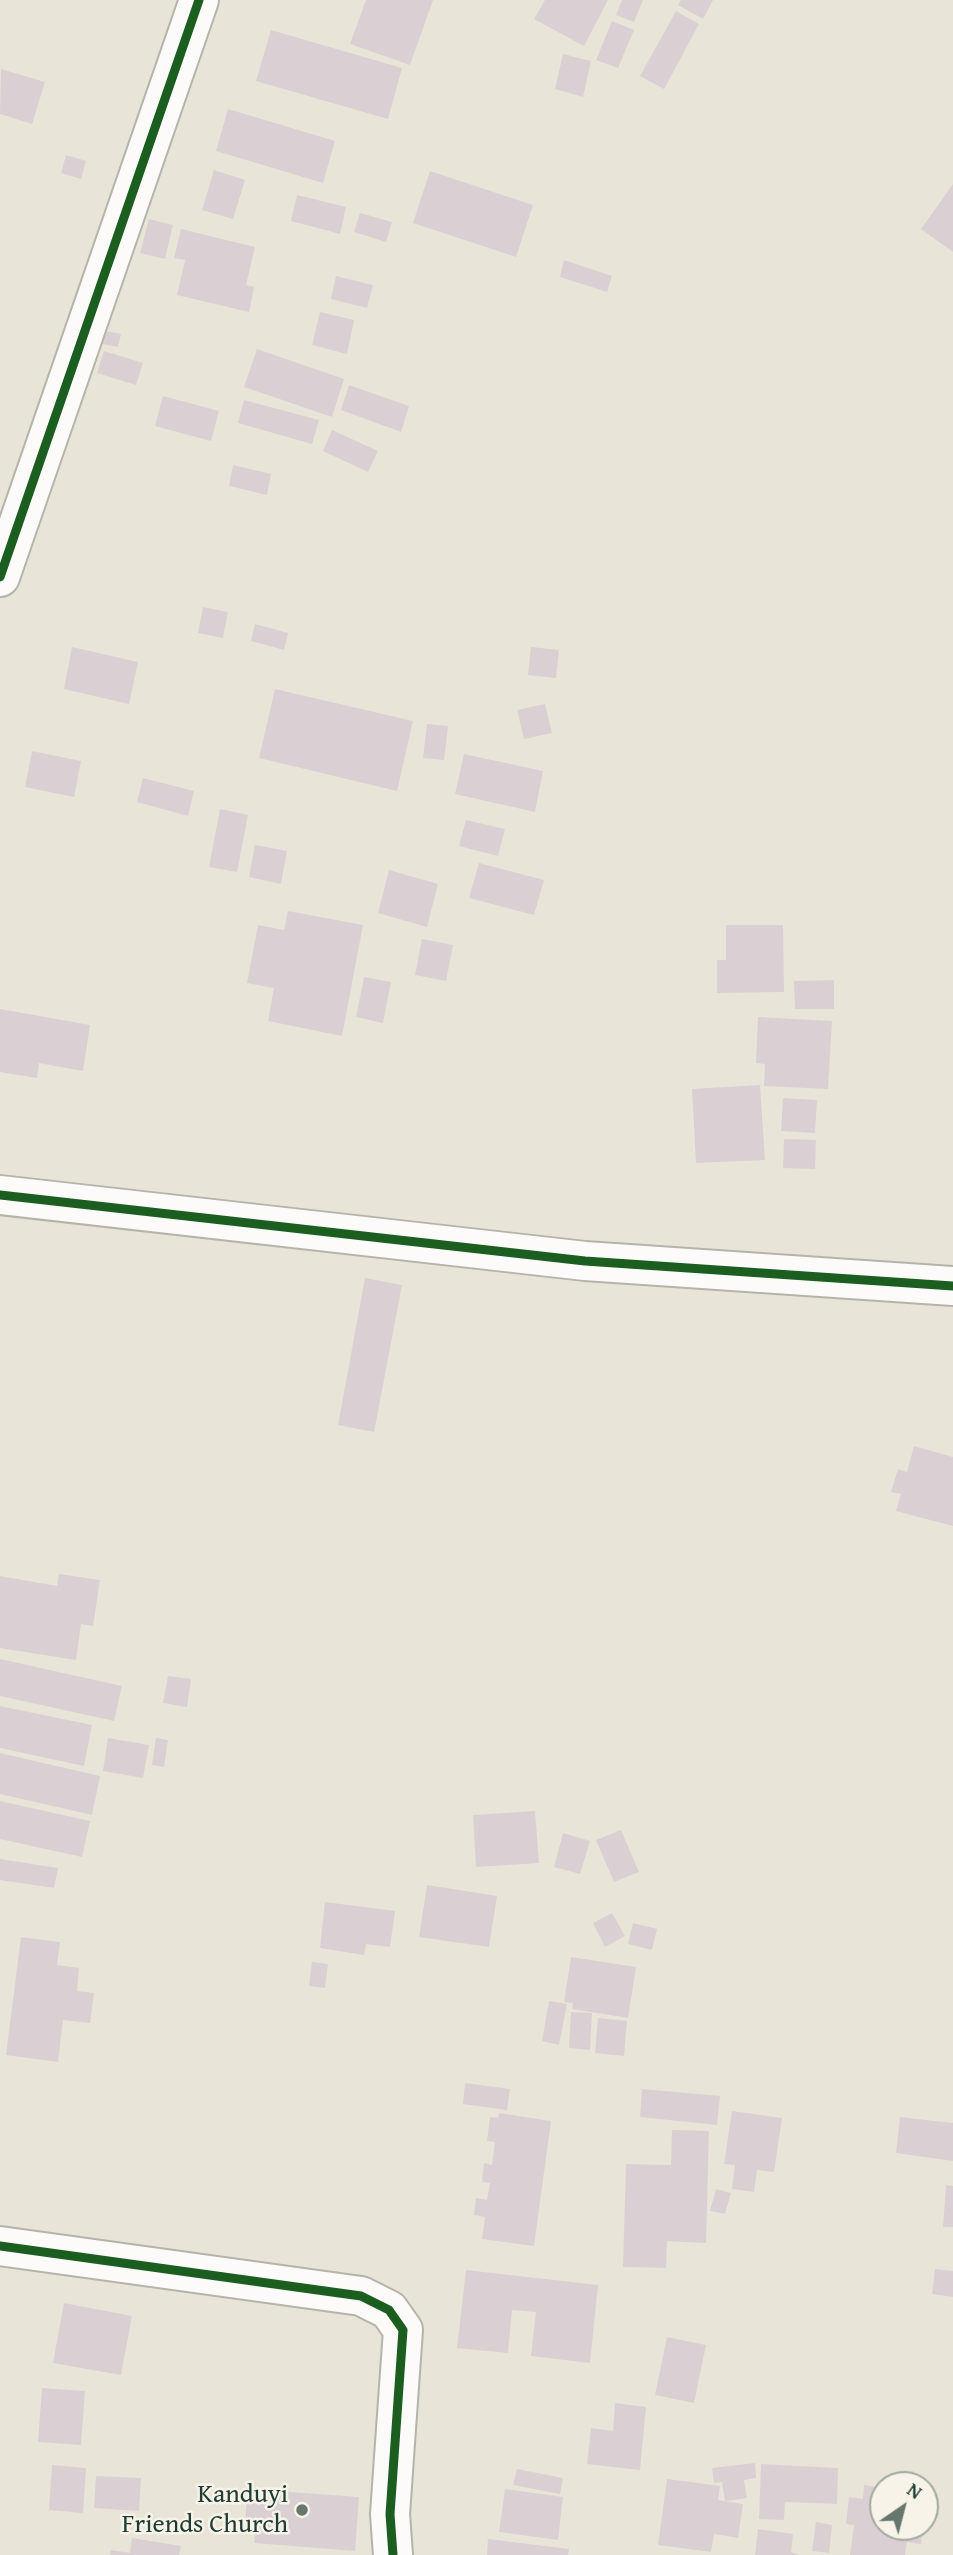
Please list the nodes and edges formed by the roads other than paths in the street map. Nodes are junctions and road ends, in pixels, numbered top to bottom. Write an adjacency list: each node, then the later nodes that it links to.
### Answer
1 (199, 0): 2 (street)
2 (0, 577)
3 (0, 1195): 4 (street)
4 (953, 1286)
5 (0, 2246): 6 (street)
6 (393, 2555)

